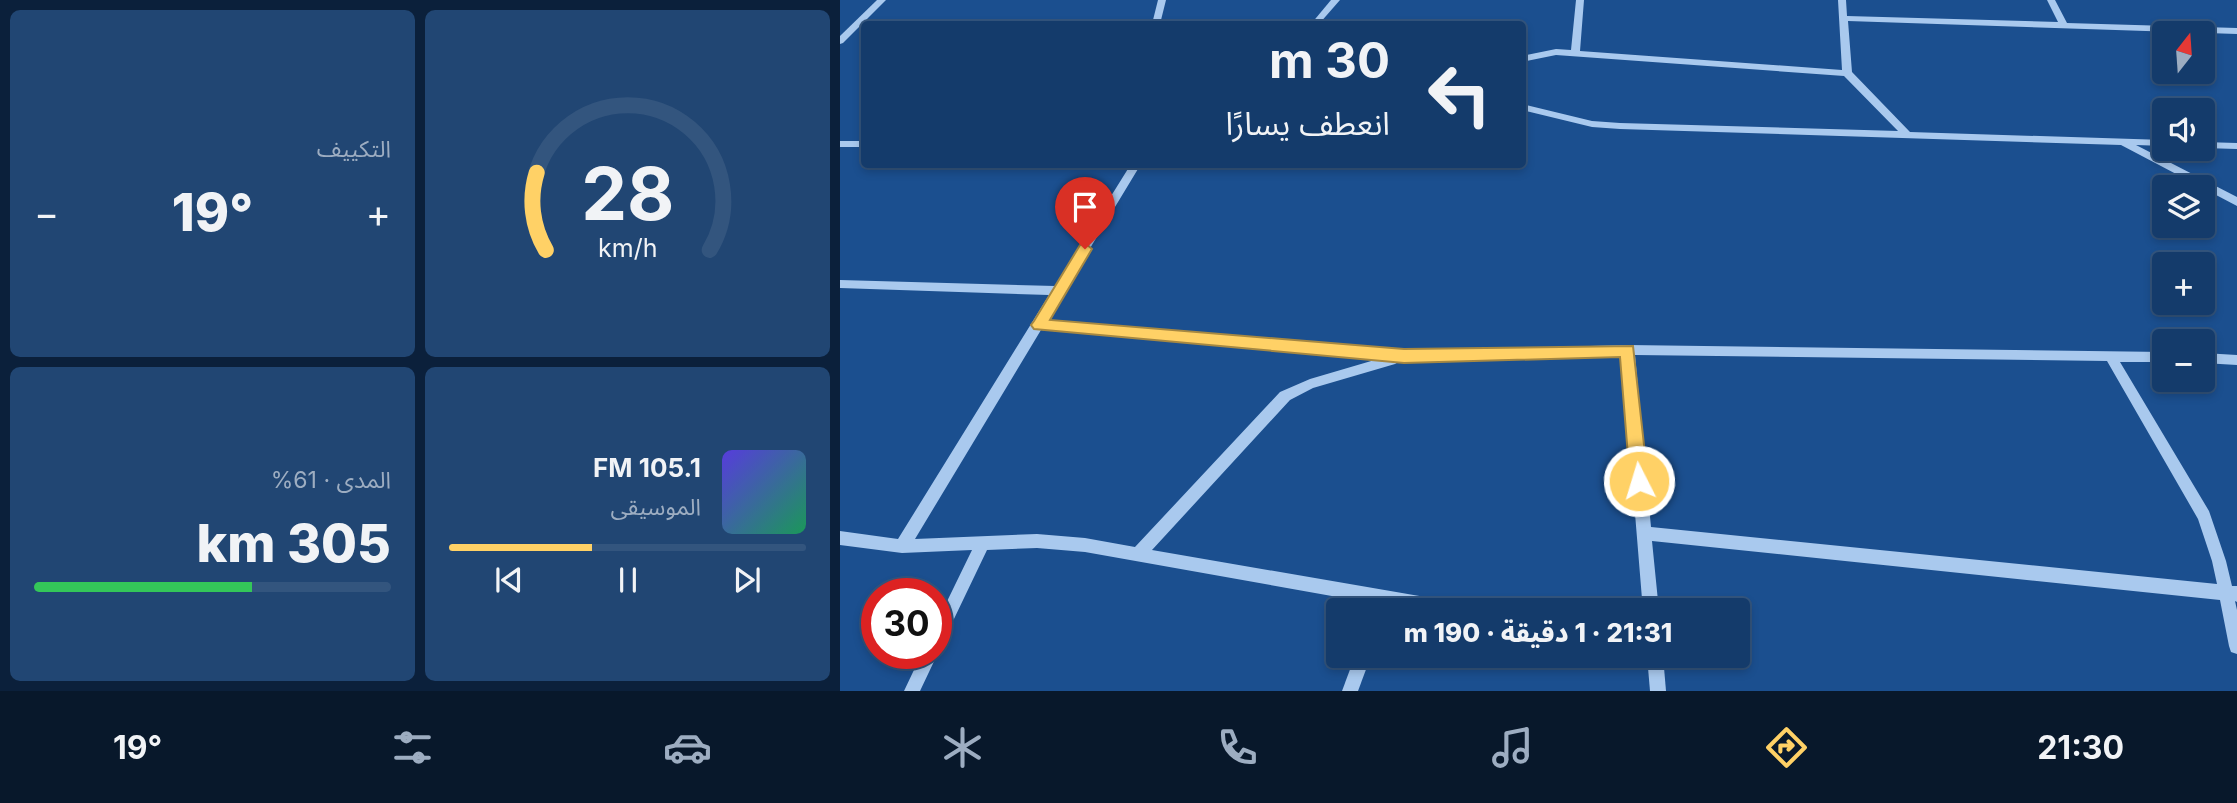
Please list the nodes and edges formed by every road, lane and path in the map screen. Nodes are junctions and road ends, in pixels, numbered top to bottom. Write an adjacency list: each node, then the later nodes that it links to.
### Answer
1 (882, 0): 12 (street)
2 (1161, 0): 8 (street)
3 (1336, 0): 9 (street)
4 (1580, 0): 14 (street)
5 (1842, 0): 7 (street)
6 (2051, 0): 10 (street)
7 (1843, 18): 10 (street); 16 (street)
8 (1157, 21)
9 (1318, 21)
10 (2064, 25): 11 (street)
11 (2237, 31)
12 (845, 33): 13 (street)
13 (840, 41)
14 (1575, 52): 15 (street); 16 (street)
15 (1526, 57)
16 (1847, 73): 18 (street)
17 (1526, 108): 18 (street)
18 (1908, 136): 19 (street)
19 (2122, 142): 20 (street); 26 (street)
20 (2152, 143)
21 (840, 144): 22 (street)
22 (861, 144)
23 (2215, 145): 24 (street)
24 (2237, 146)
25 (1134, 168): 28 (street)
26 (2237, 202)
27 (840, 284): 28 (street)
28 (1060, 291): 29 (street)
29 (1039, 325): 32 (street); 39 (street)
30 (1628, 350): 31 (street); 32 (street); 36 (street)
31 (2110, 355): 33 (street); 41 (street)
32 (1404, 356): 40 (street)
33 (2152, 357)
34 (2215, 359): 35 (street)
35 (2237, 360)
36 (1644, 533): 41 (street); 43 (street)
37 (840, 538): 39 (street)
38 (984, 543): 39 (street); 40 (street); 44 (street)
39 (902, 546)
40 (1138, 554): 42 (street)
41 (2232, 593): 45 (street)
42 (1352, 598)
43 (1650, 598)
44 (952, 608)
45 (2237, 646)
46 (1359, 668): 50 (street)
47 (1656, 668): 51 (street)
48 (922, 669): 49 (street)
49 (912, 691)
50 (1350, 691)
51 (1658, 691)

